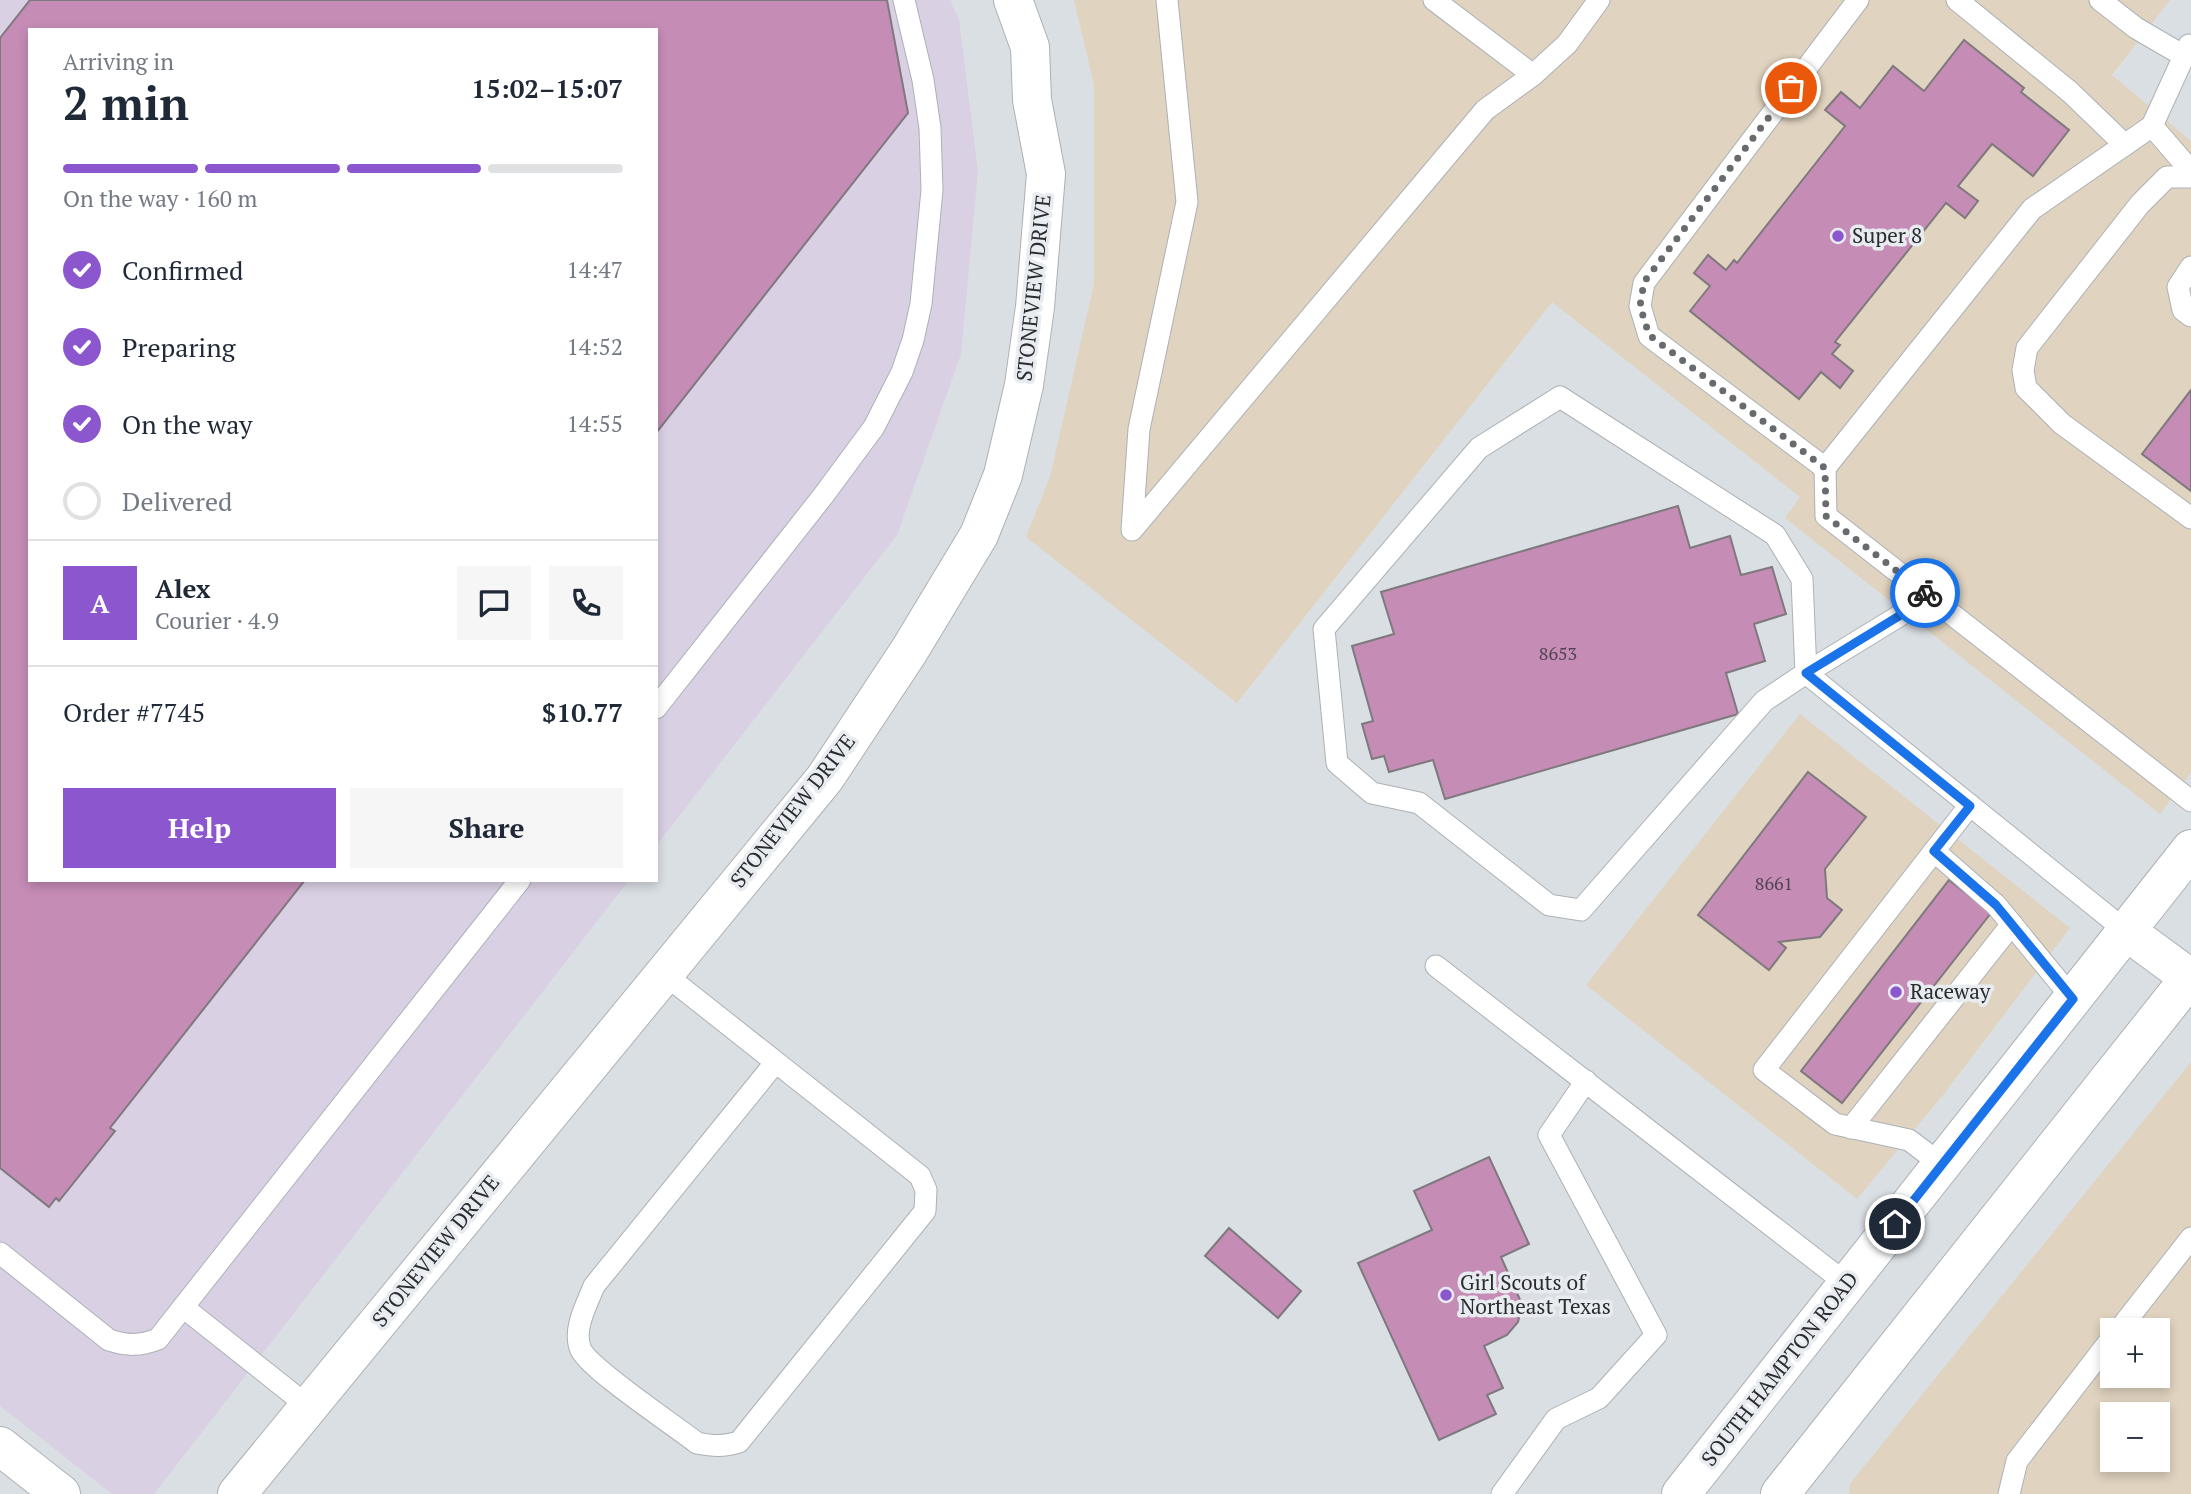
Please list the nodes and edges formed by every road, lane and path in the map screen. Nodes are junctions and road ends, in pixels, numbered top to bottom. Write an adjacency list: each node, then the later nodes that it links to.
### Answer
1 (904, 0): 21 (lane)
2 (1013, 0): 30 (street, STONEVIEW DRIVE)
3 (1167, 0): 10 (lane)
4 (1434, 0): 10 (lane)
5 (1599, 0): 10 (lane)
6 (1858, 0): 17 (lane)
7 (1957, 0): 12 (lane)
8 (2101, 0): 9 (lane)
9 (2189, 47): 11 (lane)
10 (1533, 75)
11 (2152, 126): 12 (lane); 13 (lane)
12 (2125, 145): 17 (lane)
13 (2191, 171)
14 (2191, 177): 18 (lane)
15 (2191, 267): 16 (lane)
16 (2191, 316)
17 (1825, 468): 19 (lane)
18 (2191, 518)
19 (1930, 597): 20 (lane); 22 (lane)
20 (1806, 673): 20 (lane); 23 (lane)
21 (658, 705)
22 (2191, 801)
23 (1970, 806): 25 (lane); 28 (lane)
24 (2191, 849): 28 (street, SOUTH HAMPTON ROAD)
25 (1934, 851): 27 (lane); 35 (lane)
26 (518, 882): 40 (lane)
27 (2012, 924): 32 (lane); 35 (lane)
28 (2126, 931): 31 (street); 32 (street, SOUTH HAMPTON ROAD)
29 (1436, 966): 34 (lane)
30 (663, 973): 33 (lane); 43 (street, STONEVIEW DRIVE)
31 (2191, 977): 49 (street)
32 (2073, 999): 36 (street, SOUTH HAMPTON ROAD)
33 (775, 1063): 33 (lane)
34 (1586, 1081): 39 (lane); 47 (lane)
35 (1851, 1128): 36 (lane)
36 (1942, 1165): 39 (street, SOUTH HAMPTON ROAD)
37 (2191, 1238): 41 (lane)
38 (0, 1253): 40 (lane)
39 (1847, 1284): 48 (street, SOUTH HAMPTON ROAD)
40 (183, 1307): 43 (lane)
41 (2128, 1318)
42 (2100, 1354): 50 (lane)
43 (309, 1407): 46 (street, STONEVIEW DRIVE)
44 (0, 1446): 45 (street)
45 (61, 1494)
46 (237, 1494)
47 (1502, 1494)
48 (1681, 1494)
49 (1780, 1494)
50 (2009, 1494)

